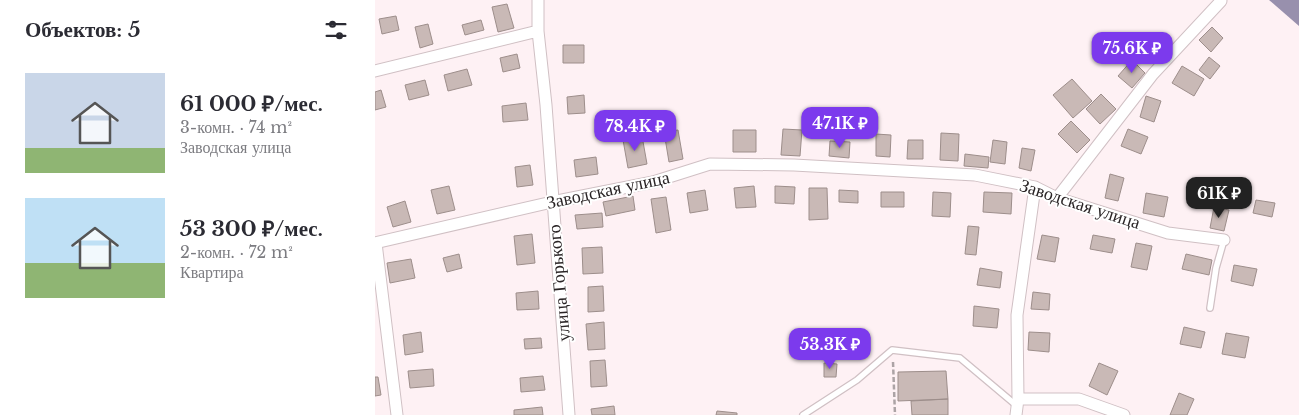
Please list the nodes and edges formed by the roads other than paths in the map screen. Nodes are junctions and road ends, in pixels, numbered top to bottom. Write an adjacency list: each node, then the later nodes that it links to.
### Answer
1 (539, 0): 3 (street, улица Горького)
2 (1221, 1): 6 (street)
3 (538, 30): 4 (street); 7 (street, улица Горького)
4 (375, 72)
5 (1035, 187): 6 (street, Заводская улица); 7 (street, Заводская улица); 11 (street)
6 (1057, 198): 8 (street, Заводская улица)
7 (552, 202): 9 (street, Заводская улица); 13 (street, улица Горького)
8 (1224, 240): 10 (lane)
9 (376, 243): 12 (street)
10 (1210, 308)
11 (1017, 407): 14 (lane); 15 (street)
12 (397, 415)
13 (569, 415)
14 (803, 415)
15 (1124, 415)

